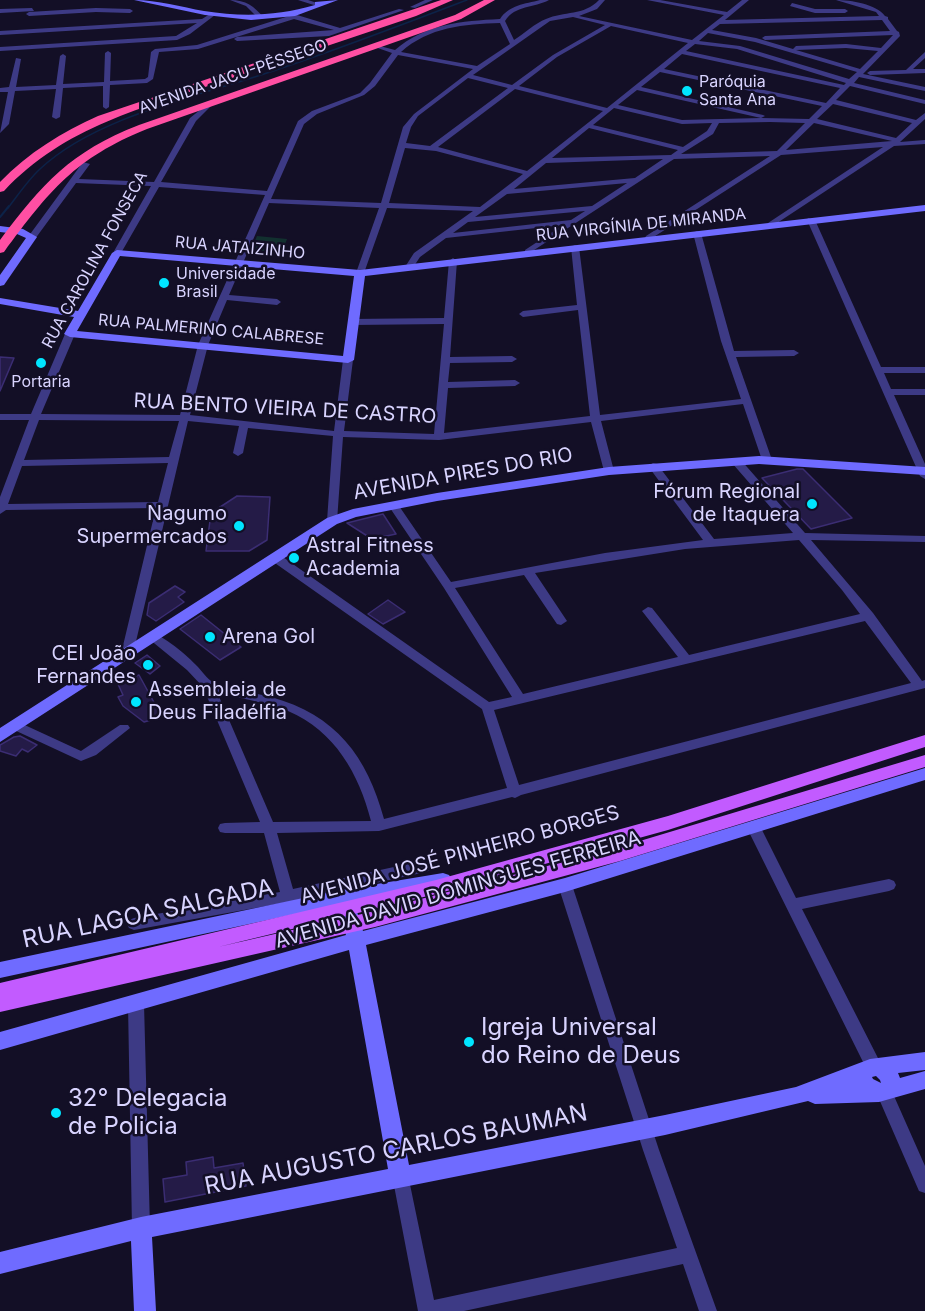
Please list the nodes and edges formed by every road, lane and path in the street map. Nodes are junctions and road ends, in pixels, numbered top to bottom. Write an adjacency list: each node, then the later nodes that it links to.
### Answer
1 (138, 0): 22 (street)
2 (233, 0): 25 (street)
3 (301, 0): 13 (street)
4 (430, 0): 14 (street)
5 (449, 0): 90 (highway, AVENIDA JACU-PÊSSEGO)
6 (491, 0): 40 (highway, AVENIDA JACU-PÊSSEGO)
7 (546, 0): 28 (street)
8 (602, 0): 24 (street)
9 (650, 0): 21 (street)
10 (746, 0): 21 (street)
11 (840, 0): 16 (street)
12 (332, 1): 13 (street)
13 (316, 5): 23 (street)
14 (413, 7)
15 (400, 10): 31 (street)
16 (876, 10): 19 (street); 26 (street)
17 (0, 11): 20 (street)
18 (130, 11): 20 (street)
19 (784, 12)
20 (29, 14): 33 (street)
21 (729, 14): 29 (street)
22 (213, 15): 25 (street); 27 (street)
23 (291, 15): 25 (street); 31 (street); 37 (street)
24 (570, 16): 30 (street); 39 (street)
25 (261, 18)
26 (886, 18): 29 (street); 35 (street)
27 (201, 21): 33 (street); 41 (street)
28 (502, 21): 39 (street); 46 (street)
29 (719, 22): 32 (street)
30 (609, 25): 38 (street); 59 (street)
31 (341, 31): 37 (street)
32 (707, 31): 36 (street); 38 (street)
33 (20, 32): 34 (street)
34 (0, 33)
35 (897, 33): 36 (street); 43 (street)
36 (754, 39): 42 (street)
37 (220, 40): 56 (street)
38 (693, 42): 45 (street); 57 (street)
39 (513, 44): 50 (street)
40 (374, 45): 46 (street); 65 (highway, AVENIDA JACU-PÊSSEGO)
41 (0, 49)
42 (789, 50): 43 (street); 54 (street)
43 (882, 50): 54 (street)
44 (108, 52): 56 (street)
45 (681, 52): 51 (street); 57 (street)
46 (396, 53): 50 (street); 92 (street)
47 (925, 54): 53 (street)
48 (63, 56): 58 (street)
49 (18, 59): 63 (street)
50 (479, 68): 55 (street)
51 (659, 70): 60 (street); 66 (street)
52 (925, 71): 53 (street)
53 (907, 72): 54 (street)
54 (860, 73): 57 (street); 61 (street)
55 (468, 76): 59 (street); 79 (street)
56 (105, 84): 58 (street); 67 (street)
57 (849, 84): 64 (street); 66 (street)
58 (59, 87): 63 (street); 70 (street)
59 (513, 87): 68 (street); 80 (street)
60 (636, 88): 68 (street); 71 (street)
61 (925, 89)
62 (0, 90): 63 (street)
63 (12, 90): 76 (street)
64 (925, 102)
65 (211, 103): 89 (street, RUA CAROLINA FONSECA); 97 (highway, AVENIDA JACU-PÊSSEGO)
66 (829, 103): 72 (street); 73 (street)
67 (106, 107)
68 (610, 108): 74 (street); 75 (street)
69 (925, 115): 73 (street)
70 (57, 117)
71 (770, 120): 72 (street); 74 (street)
72 (811, 120): 77 (street); 82 (street)
73 (916, 122): 77 (street)
74 (716, 123): 81 (street)
75 (588, 126): 81 (street); 84 (street)
76 (0, 131)
77 (895, 142): 78 (street); 82 (street); 101 (street)
78 (925, 142)
79 (402, 145): 80 (street); 93 (street)
80 (432, 148): 86 (street)
81 (683, 149): 83 (street)
82 (780, 153): 83 (street); 106 (street)
83 (671, 158): 84 (street); 87 (street)
84 (542, 161): 86 (street)
85 (86, 164): 88 (street)
86 (527, 173): 91 (street)
87 (637, 180): 91 (street); 95 (street)
88 (72, 181): 89 (street); 104 (street)
89 (155, 184): 92 (street); 110 (street, RUA CAROLINA FONSECA)
90 (0, 189)
91 (505, 192): 96 (street)
92 (267, 197): 93 (street); 112 (street)
93 (384, 206): 96 (street); 114 (street)
94 (925, 207): 99 (street, RUA VIRGÍNIA DE MIRANDA)
95 (593, 208): 98 (street); 100 (street)
96 (481, 209): 98 (street)
97 (22, 219): 102 (highway, AVENIDA JACU-PÊSSEGO); 104 (highway)
98 (467, 220): 105 (street)
99 (811, 220): 101 (street, RUA VIRGÍNIA DE MIRANDA); 131 (street)
100 (573, 221): 105 (street); 109 (street)
101 (771, 225): 103 (street, RUA VIRGÍNIA DE MIRANDA)
102 (7, 230): 104 (street); 108 (highway, AVENIDA JACU-PÊSSEGO)
103 (698, 233): 106 (street, RUA VIRGÍNIA DE MIRANDA); 127 (street)
104 (34, 234): 115 (street)
105 (445, 236): 113 (street)
106 (649, 238): 107 (street, RUA VIRGÍNIA DE MIRANDA)
107 (575, 247): 109 (street, RUA VIRGÍNIA DE MIRANDA); 119 (street)
108 (0, 249)
109 (528, 252): 111 (street, RUA VIRGÍNIA DE MIRANDA)
110 (117, 254): 112 (street, RUA JATAIZINHO); 121 (street, RUA CAROLINA FONSECA)
111 (453, 261): 113 (street, RUA VIRGÍNIA DE MIRANDA); 122 (street)
112 (239, 263): 114 (street, RUA JATAIZINHO); 116 (street)
113 (409, 267): 114 (street, RUA VIRGÍNIA DE MIRANDA)
114 (360, 273): 123 (street)
115 (0, 283)
116 (224, 297): 118 (street); 125 (street)
117 (0, 302): 121 (street)
118 (277, 302)
119 (581, 307): 120 (street); 141 (street)
120 (523, 314)
121 (81, 315): 124 (street, RUA CAROLINA FONSECA)
122 (447, 321): 123 (street); 130 (street)
123 (352, 322): 129 (street)
124 (70, 334): 125 (street, RUA PALMERINO CALABRESE); 139 (street, RUA CAROLINA FONSECA)
125 (203, 345): 129 (street, RUA PALMERINO CALABRESE); 140 (street)
126 (794, 353): 127 (street)
127 (731, 354): 137 (street)
128 (512, 359): 130 (street)
129 (348, 360): 143 (street)
130 (445, 360): 134 (street)
131 (878, 370): 132 (street); 135 (street)
132 (925, 370)
133 (515, 382): 134 (street)
134 (443, 386): 144 (street)
135 (887, 392): 136 (street); 152 (street)
136 (925, 392)
137 (747, 401): 141 (street, RUA BENTO VIEIRA DE CASTRO); 147 (street)
138 (0, 417): 139 (street, RUA BENTO VIEIRA DE CASTRO)
139 (35, 417): 140 (street, RUA BENTO VIEIRA DE CASTRO); 149 (street, RUA CAROLINA FONSECA)
140 (186, 418): 142 (street, RUA BENTO VIEIRA DE CASTRO); 146 (street)
141 (595, 418): 144 (street, RUA BENTO VIEIRA DE CASTRO); 151 (street)
142 (244, 424): 143 (street, RUA BENTO VIEIRA DE CASTRO); 145 (street)
143 (338, 434): 144 (street, RUA BENTO VIEIRA DE CASTRO); 156 (street)
144 (439, 437)
145 (238, 453)
146 (173, 460): 149 (street); 153 (street)
147 (767, 460): 148 (street, AVENIDA PIRES DO RIO); 152 (street, AVENIDA PIRES DO RIO)
148 (736, 461): 150 (street, AVENIDA PIRES DO RIO); 157 (street)
149 (18, 463): 155 (street, RUA CAROLINA FONSECA)
150 (653, 466): 151 (street, AVENIDA PIRES DO RIO); 159 (street)
151 (609, 471): 154 (street, AVENIDA PIRES DO RIO)
152 (924, 473)
153 (162, 505): 155 (street); 167 (street)
154 (393, 506): 156 (street, AVENIDA PIRES DO RIO); 162 (street)
155 (1, 508)
156 (332, 521): 160 (street, AVENIDA PIRES DO RIO)
157 (804, 537): 158 (street); 159 (street); 164 (street)
158 (925, 539)
159 (712, 544): 161 (street)
160 (276, 558): 166 (street, AVENIDA PIRES DO RIO); 172 (street)
161 (527, 570): 162 (street); 165 (street)
162 (448, 586): 171 (street)
163 (648, 611): 168 (street)
164 (869, 616): 168 (street); 170 (street)
165 (561, 621)
166 (153, 636): 167 (street, AVENIDA PIRES DO RIO); 169 (street)
167 (127, 654): 173 (street, AVENIDA PIRES DO RIO)
168 (687, 660): 171 (street)
169 (208, 685): 180 (street); 182 (street)
170 (922, 685): 179 (street)
171 (520, 700): 172 (street)
172 (487, 707): 179 (street)
173 (16, 726): 174 (street); 175 (street, AVENIDA PIRES DO RIO)
174 (124, 728)
175 (0, 736)
176 (925, 741): 185 (main road, AVENIDA JOSÉ PINHEIRO BORGES)
177 (925, 761): 190 (main road, AVENIDA JOSÉ PINHEIRO BORGES)
178 (925, 774): 183 (street, AVENIDA DAVID DOMINGUES FERREIRA)
179 (515, 793): 180 (street)
180 (379, 826): 182 (street)
181 (225, 828): 182 (street)
182 (269, 828): 188 (street)
183 (754, 828): 186 (street, AVENIDA DAVID DOMINGUES FERREIRA); 189 (street)
184 (426, 866): 188 (street)
185 (484, 874): 190 (street, RUA LAGOA SALGADA)
186 (565, 885): 190 (street, AVENIDA DAVID DOMINGUES FERREIRA); 203 (street)
187 (890, 885): 189 (street)
188 (288, 896): 192 (street)
189 (792, 904): 199 (street)
190 (350, 918): 191 (main road, AVENIDA JOSÉ PINHEIRO BORGES); 193 (street, RUA LAGOA SALGADA); 196 (street, AVENIDA DAVID DOMINGUES FERREIRA); 204 (street)
191 (329, 922): 194 (main road, AVENIDA JOSÉ PINHEIRO BORGES); 195 (main road, AVENIDA JOSÉ PINHEIRO BORGES)
192 (134, 924)
193 (0, 970)
194 (0, 991)
195 (0, 1001)
196 (136, 1004): 197 (street, AVENIDA DAVID DOMINGUES FERREIRA); 206 (street)
197 (0, 1041)
198 (925, 1061): 199 (street, RUA AUGUSTO CARLOS BAUMAN)
199 (872, 1069): 201 (street); 202 (street, RUA AUGUSTO CARLOS BAUMAN)
200 (925, 1080): 201 (street, RUA AUGUSTO CARLOS BAUMAN)
201 (883, 1092): 202 (street, RUA AUGUSTO CARLOS BAUMAN); 205 (street)
202 (803, 1095): 203 (street, RUA AUGUSTO CARLOS BAUMAN)
203 (644, 1129): 204 (street, RUA AUGUSTO CARLOS BAUMAN); 207 (street)
204 (400, 1175): 206 (street, RUA AUGUSTO CARLOS BAUMAN); 209 (street)
205 (925, 1185)
206 (141, 1228): 208 (street, RUA AUGUSTO CARLOS BAUMAN); 210 (street)
207 (689, 1254): 209 (street); 211 (street)
208 (0, 1263)
209 (427, 1310)
210 (145, 1311)
211 (708, 1311)

